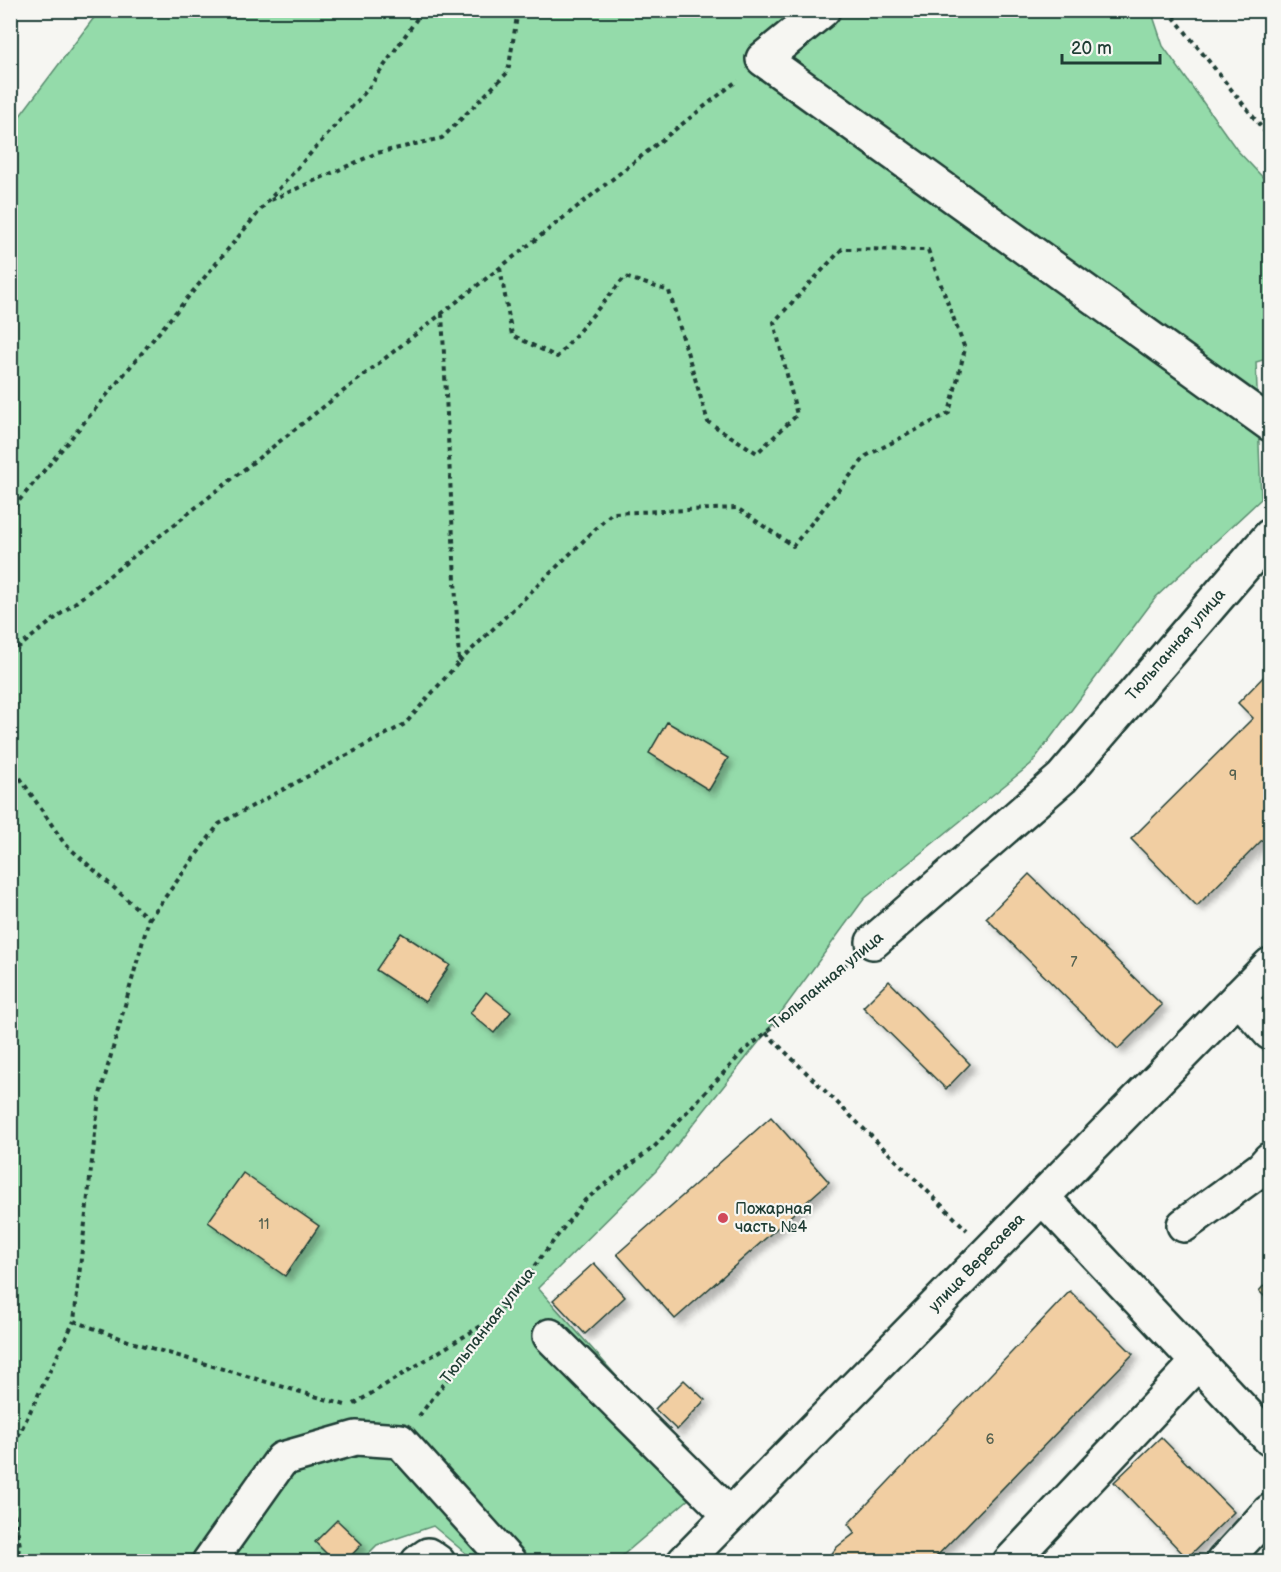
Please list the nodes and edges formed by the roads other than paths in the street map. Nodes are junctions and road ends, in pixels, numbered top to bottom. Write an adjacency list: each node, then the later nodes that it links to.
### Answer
1 (823, 10): 2 (street)
2 (1270, 424)
3 (1270, 536): 4 (street, Тюльпанная улица)
4 (873, 942)
5 (1270, 965): 6 (street, улица Вересаева)
6 (1238, 997): 7 (street); 9 (street, улица Вересаева)
7 (1270, 1033)
8 (1270, 1159): 10 (street)
9 (1042, 1197): 12 (street); 15 (street, улица Вересаева)
10 (1184, 1225)
11 (550, 1336): 15 (street)
12 (1198, 1362): 13 (street); 21 (street)
13 (1270, 1439)
14 (1270, 1510): 22 (street)
15 (730, 1515): 20 (street, улица Вересаева)
16 (209, 1562): 19 (street)
17 (418, 1562): 18 (street)
18 (438, 1562)
19 (508, 1562)
20 (684, 1562)
21 (1010, 1562)
22 (1223, 1562)

